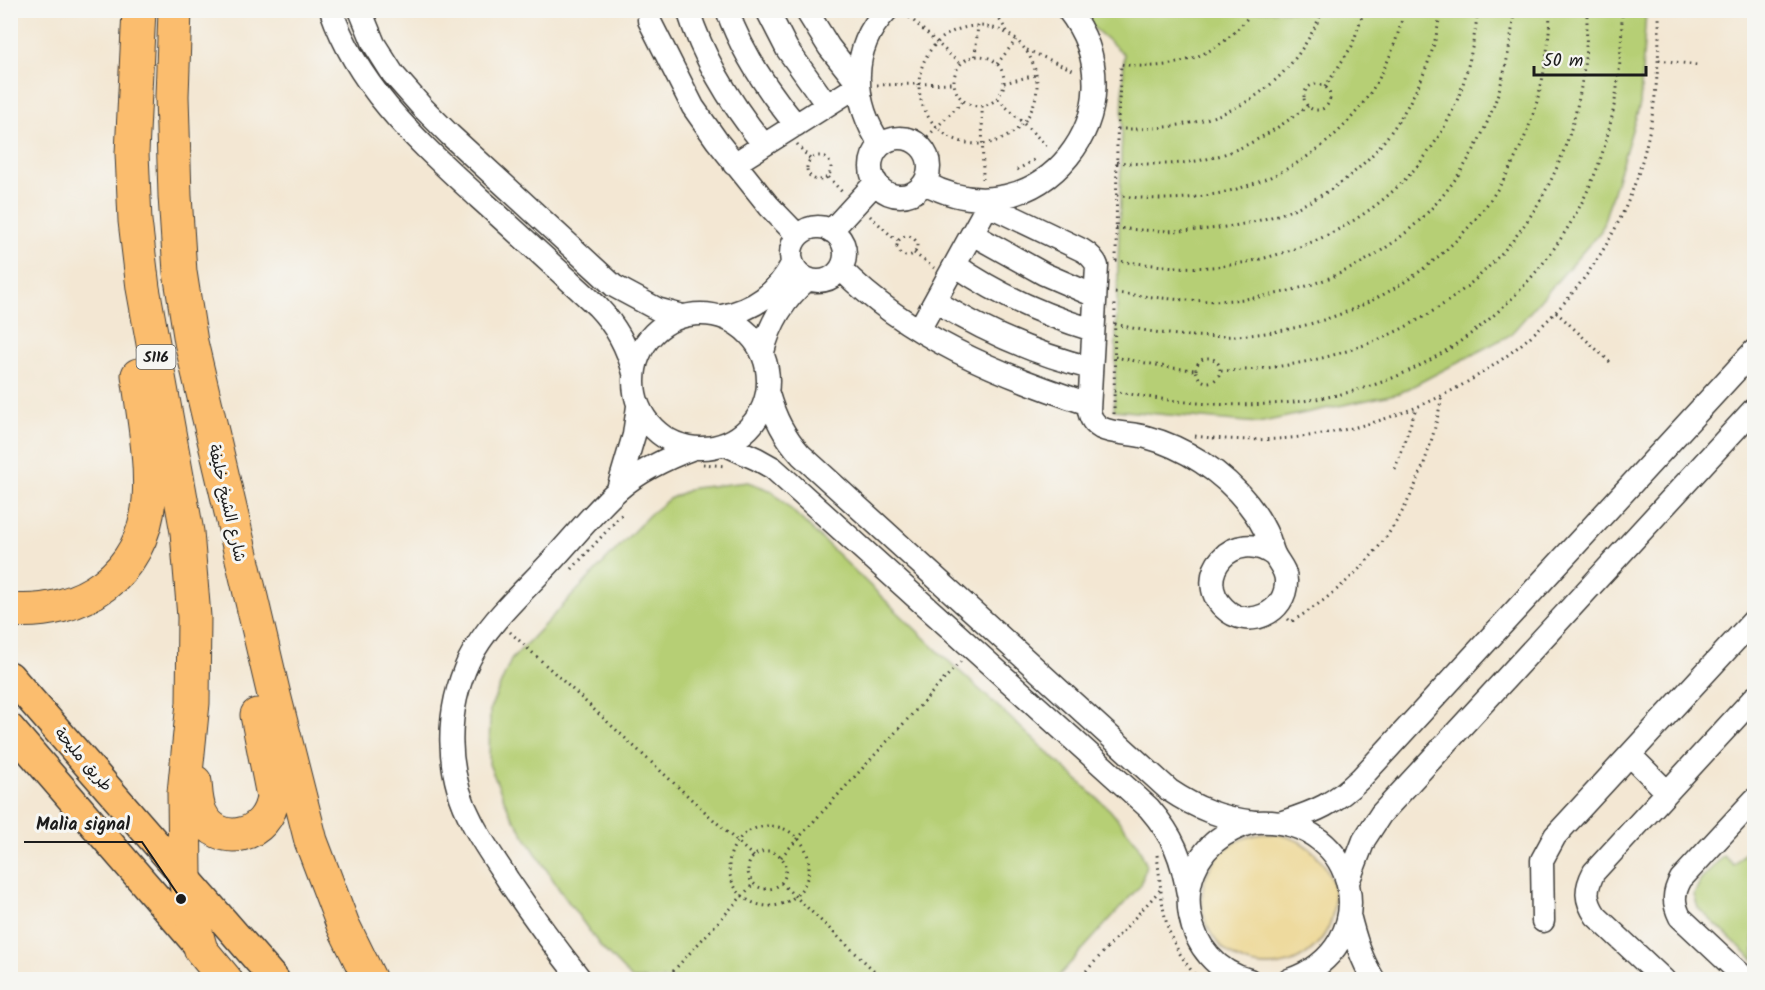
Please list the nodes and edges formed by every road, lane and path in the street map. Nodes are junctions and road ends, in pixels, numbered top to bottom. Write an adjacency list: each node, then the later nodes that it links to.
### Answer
1 (139, 10): 76 (highway, S116)
2 (175, 10): 101 (highway, شارع الشيخ خليفة / S116)
3 (331, 10): 91 (street)
4 (360, 10): 80 (street)
5 (650, 10): 57 (street)
6 (688, 10): 52 (street)
7 (727, 10): 47 (street)
8 (767, 10): 43 (street)
9 (806, 10): 39 (street)
10 (993, 10): 25 (path)
11 (1068, 10): 63 (street)
12 (1253, 10): 49 (path)
13 (1323, 10): 49 (path)
14 (1364, 10): 40 (path)
15 (1404, 10): 64 (path)
16 (1440, 10): 66 (path)
17 (1478, 10): 66 (path)
18 (1514, 10): 77 (path)
19 (1550, 10): 82 (path)
20 (1587, 10): 90 (path)
21 (1622, 10): 92 (path)
22 (1659, 10): 30 (path)
23 (900, 12): 27 (path); 39 (street)
24 (978, 25): 25 (path); 27 (path); 29 (path)
25 (1011, 35): 26 (path)
26 (1016, 39): 28 (path); 32 (path)
27 (936, 42): 31 (path); 37 (path)
28 (1025, 49): 34 (path); 35 (path)
29 (975, 56): 31 (path); 32 (path)
30 (1659, 60): 33 (path); 79 (path)
31 (960, 64): 38 (path)
32 (997, 64): 36 (path)
33 (1697, 65)
34 (1074, 71)
35 (1036, 75): 36 (path); 46 (path)
36 (1004, 83): 41 (path)
37 (918, 84): 38 (path); 39 (path); 48 (path)
38 (953, 84): 42 (path)
39 (872, 85): 43 (street); 53 (street)
40 (1325, 87): 45 (path); 45 (path)
41 (998, 99): 44 (path); 46 (path)
42 (963, 101): 44 (path); 48 (path)
43 (827, 105): 47 (street)
44 (982, 106): 51 (path)
45 (1308, 106): 56 (path)
46 (1023, 123): 51 (path); 55 (path)
47 (795, 125): 52 (street)
48 (937, 127): 51 (path); 54 (path)
49 (1118, 129): 56 (path)
50 (1054, 142): 55 (path)
51 (983, 144): 63 (path)
52 (764, 145): 57 (street)
53 (881, 145): 54 (street); 62 (street)
54 (919, 145): 61 (street)
55 (1049, 148): 58 (path)
56 (1117, 162): 64 (path)
57 (734, 164): 69 (street)
58 (1013, 171)
59 (811, 177): 59 (path)
60 (975, 180): 63 (path)
61 (925, 183): 62 (street); 63 (street)
62 (881, 187): 65 (street); 68 (street)
63 (988, 190): 67 (street); 77 (street)
64 (1117, 195): 66 (path)
65 (867, 213): 68 (street); 70 (path)
66 (1116, 228)
67 (972, 234): 74 (street); 77 (street)
68 (836, 235): 69 (street); 72 (street)
69 (798, 236): 73 (street)
70 (897, 241): 71 (path); 71 (path)
71 (914, 254): 74 (path)
72 (841, 269): 73 (street); 83 (street)
73 (800, 271): 81 (street); 85 (street)
74 (952, 271): 78 (street); 82 (street)
75 (1115, 283): 77 (path)
76 (143, 288): 110 (highway); 118 (highway, S116)
77 (1105, 295): 82 (street); 82 (path)
78 (935, 301): 83 (street); 88 (street)
79 (1556, 312): 87 (path); 94 (path)
80 (684, 316): 81 (street); 91 (street)
81 (722, 316): 85 (street)
82 (1104, 327): 86 (path); 88 (street)
83 (919, 330): 95 (street)
84 (1755, 351): 124 (street)
85 (763, 352): 93 (street)
86 (1114, 357): 89 (path); 92 (path)
87 (1611, 363)
88 (1091, 368): 95 (street)
89 (1196, 370): 90 (path); 90 (path)
90 (1221, 371)
91 (634, 373): 96 (street)
92 (1114, 391): 99 (path)
93 (768, 394): 102 (street); 123 (street)
94 (1442, 396): 97 (path); 109 (path)
95 (1089, 404): 107 (street)
96 (638, 406): 103 (street); 106 (street)
97 (1416, 408): 100 (path); 105 (path)
98 (1755, 409): 130 (street)
99 (1114, 418)
100 (1186, 435)
101 (214, 440): 118 (highway); 141 (highway, شارع الشيخ خليفة / S116)
102 (724, 444): 103 (street); 133 (street)
103 (695, 456): 104 (path); 106 (street)
104 (736, 467)
105 (1395, 469)
106 (622, 499): 108 (path); 142 (street)
107 (1275, 556): 109 (street); 109 (street)
108 (571, 570)
109 (1276, 608)
110 (10, 610)
111 (1755, 620): 120 (street)
112 (518, 625): 113 (path)
113 (510, 633): 114 (path); 126 (path)
114 (504, 640)
115 (964, 658): 125 (path)
116 (10, 676): 129 (main road, طريق مليحة)
117 (1754, 699): 121 (street)
118 (193, 703): 129 (highway, S116)
119 (10, 728): 138 (main road)
120 (1630, 755): 121 (street); 137 (street)
121 (1667, 792): 150 (street)
122 (1755, 800): 151 (street)
123 (1254, 822): 124 (street); 133 (street)
124 (1283, 822): 130 (street)
125 (798, 838): 126 (path); 128 (path); 135 (path)
126 (736, 841): 127 (path); 134 (path)
127 (754, 857): 128 (path); 131 (path)
128 (781, 857): 132 (path)
129 (185, 875): 138 (highway, S116); 140 (main road, طريق مليحة)
130 (1348, 882): 136 (street)
131 (754, 883): 132 (path); 134 (path)
132 (781, 883): 135 (path)
133 (1188, 894): 147 (street)
134 (742, 896): 135 (path); 143 (path)
135 (794, 896): 144 (path)
136 (1349, 915): 148 (street); 149 (street)
137 (1543, 921)
138 (201, 950): 139 (highway)
139 (226, 980)
140 (275, 980)
141 (370, 980)
142 (581, 980)
143 (665, 980)
144 (884, 980)
145 (1078, 980): 146 (path)
146 (1199, 980)
147 (1249, 980)
148 (1289, 980)
149 (1374, 980)
150 (1664, 980)
151 (1747, 980)

